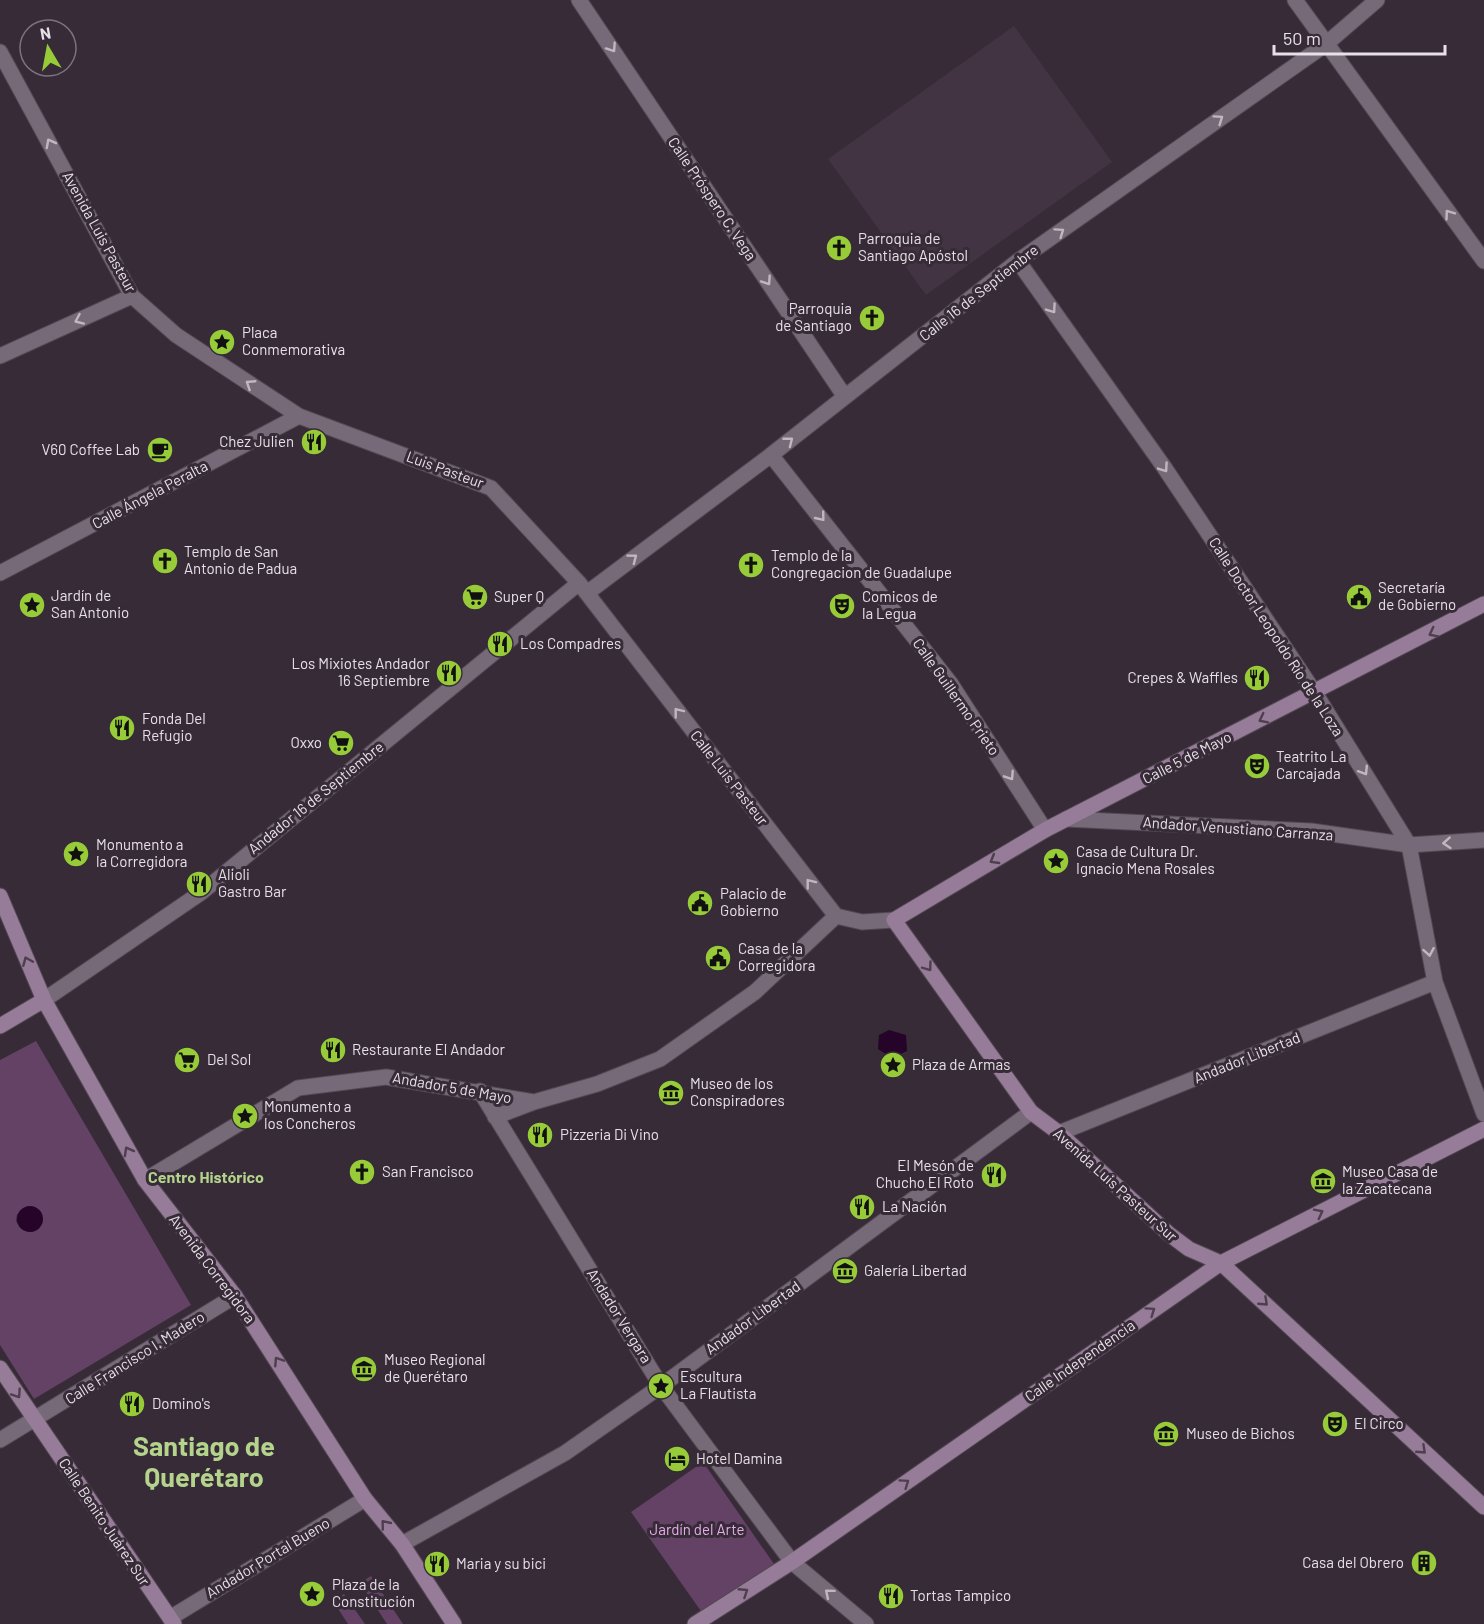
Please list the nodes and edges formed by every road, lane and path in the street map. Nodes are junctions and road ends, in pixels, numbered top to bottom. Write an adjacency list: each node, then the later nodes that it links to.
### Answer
1 (579, 0): 10 (street, Calle Próspero C. Vega, one-way to 10)
2 (1295, 0): 4 (street)
3 (1377, 0): 4 (street, Calle 16 de Septiembre)
4 (1326, 44): 6 (street, Calle 16 de Septiembre, one-way to 4); 7 (street, one-way to 4)
5 (0, 52): 8 (street, Avenida Luis Pasteur, one-way to 5)
6 (1018, 261): 10 (street, Calle 16 de Septiembre); 16 (street, Calle Doctor Leopoldo Río de la Loza, one-way to 16)
7 (1484, 261)
8 (132, 296): 9 (street, one-way to 9); 11 (street, Avenida Luis Pasteur, one-way to 8)
9 (0, 356)
10 (845, 397): 12 (street, Calle 16 de Septiembre, one-way to 10)
11 (299, 416): 13 (street, Calle Ángela Peralta); 14 (street, Luis Pasteur)
12 (771, 455): 14 (street, Calle 16 de Septiembre, one-way to 12); 18 (street, Calle Guillermo Prieto, one-way to 18)
13 (0, 573)
14 (583, 588): 22 (street, Calle Luis Pasteur, one-way to 14); 25 (street, Andador 16 de Septiembre)
15 (1484, 604): 16 (street, Calle 5 de Mayo, one-way to 16)
16 (1315, 693): 17 (street, Calle 5 de Mayo, one-way to 17); 20 (street, Calle Doctor Leopoldo Río de la Loza, one-way to 20)
17 (1066, 819): 18 (street, Calle 5 de Mayo); 20 (street, Andador Venustiano Carranza)
18 (1045, 830): 23 (street, Calle 5 de Mayo, one-way to 23)
19 (1484, 840): 20 (street, Andador Venustiano Carranza, one-way to 20)
20 (1409, 845): 24 (street, Calle Doctor Leopoldo Río de la Loza, one-way to 24)
21 (0, 896): 25 (street, Avenida Corregidora, one-way to 21)
22 (836, 916): 23 (street); 28 (street, Andador 5 de Mayo)
23 (894, 920): 29 (street, Avenida Luis Pasteur Sur, one-way to 29)
24 (1435, 982): 30 (street, Calle Doctor Leopoldo Río de la Loza); 33 (street, Andador Libertad)
25 (44, 1000): 26 (street); 34 (street, Avenida Corregidora, one-way to 25)
26 (0, 1026)
27 (480, 1091): 28 (street, Andador 5 de Mayo); 31 (street, Andador Vergara); 34 (street, Andador 5 de Mayo)
28 (534, 1102): 31 (street, Andador 5 de Mayo)
29 (1031, 1112): 33 (street, Avenida Luis Pasteur Sur); 38 (street, Andador Libertad)
30 (1484, 1114)
31 (495, 1117): 38 (street, Andador Vergara)
32 (1484, 1129): 35 (street, Calle Independencia, one-way to 32)
33 (1059, 1133): 35 (street, Avenida Luis Pasteur Sur)
34 (145, 1180): 36 (street, Avenida Corregidora)
35 (1221, 1263): 42 (street, Avenida Luis Pasteur Sur, one-way to 42); 44 (street, Calle Independencia, one-way to 35)
36 (235, 1296): 39 (street, Calle Francisco I. Madero); 41 (street, Avenida Corregidora, one-way to 36)
37 (0, 1368): 39 (street, Calle Benito Juárez Sur, one-way to 39)
38 (661, 1386): 43 (street, Andador Libertad); 44 (street, Andador Vergara)
39 (34, 1419): 40 (street, Calle Francisco I. Madero); 45 (street, Calle Benito Juárez Sur)
40 (0, 1440)
41 (365, 1499): 43 (street, Avenida Corregidora, one-way to 41); 45 (street, Andador Portal Bueno)
42 (1484, 1507)
43 (402, 1544): 46 (street, Avenida Corregidora)
44 (792, 1562): 47 (street, Calle Independencia, one-way to 44); 48 (street, Andador Vergara, one-way to 44)
45 (172, 1621)
46 (454, 1624)
47 (695, 1624)
48 (866, 1624)

